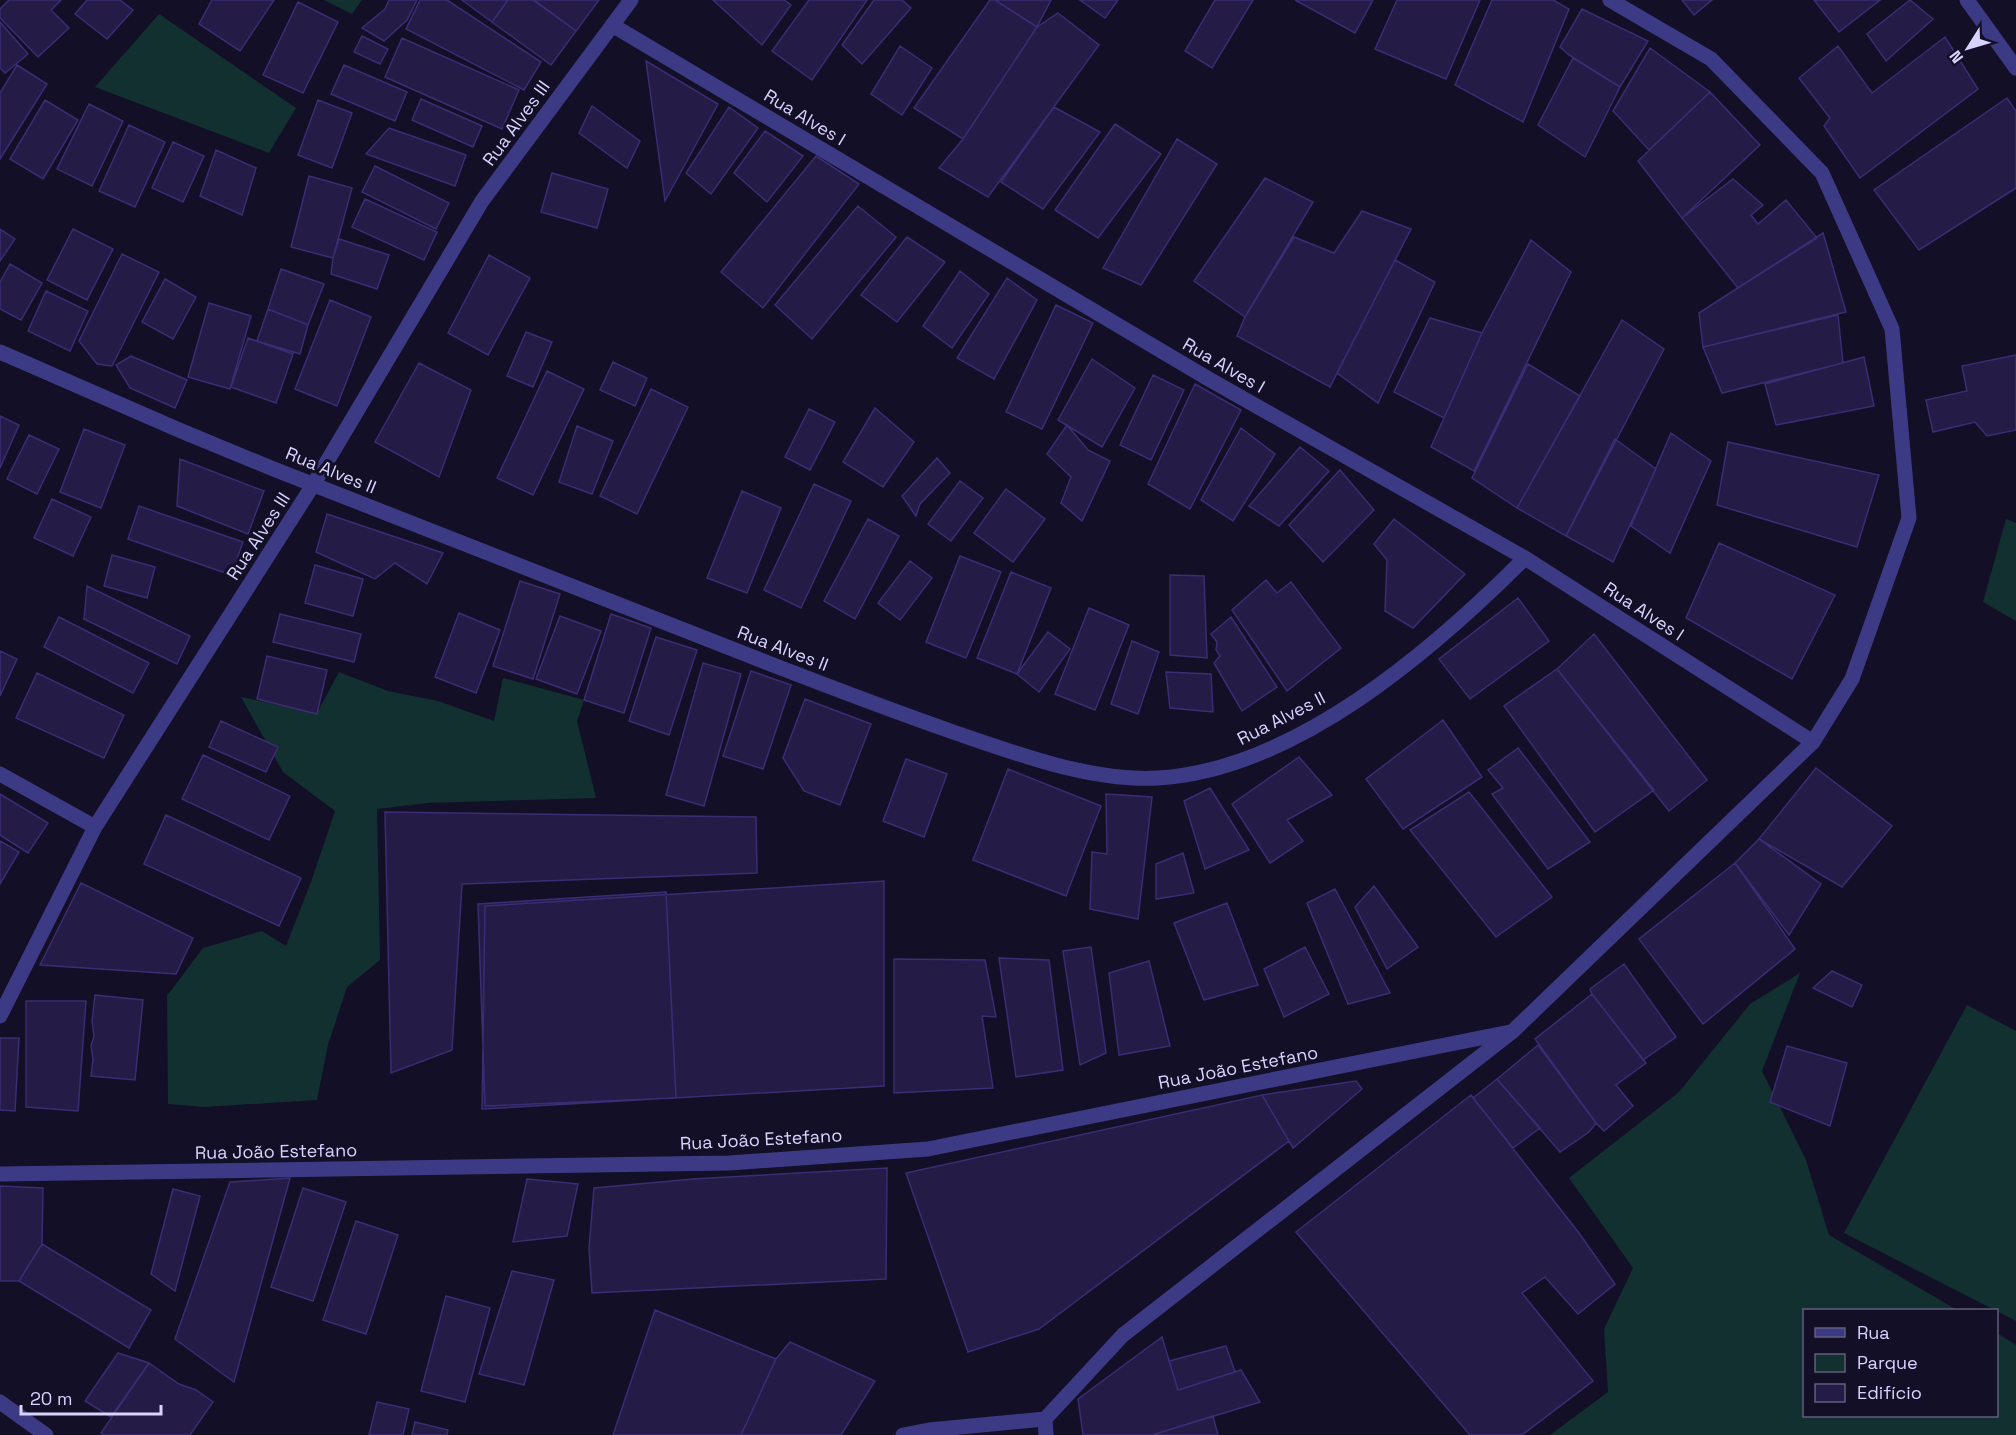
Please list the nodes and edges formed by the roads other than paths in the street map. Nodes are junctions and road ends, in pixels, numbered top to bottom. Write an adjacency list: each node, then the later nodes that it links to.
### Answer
1 (631, 0): 4 (street, Rua Alves III)
2 (1610, 0): 9 (street)
3 (1967, 0): 5 (street)
4 (612, 25): 7 (street, Rua Alves III); 8 (street, Rua Alves I)
5 (2016, 68)
6 (0, 352): 7 (street, Rua Alves II)
7 (314, 485): 8 (street, Rua Alves II); 11 (street, Rua Alves III)
8 (1525, 558): 9 (street, Rua Alves I)
9 (1813, 742): 13 (street)
10 (0, 774): 11 (street)
11 (95, 827): 12 (street, Rua Alves III)
12 (0, 1016)
13 (1513, 1031): 14 (street, Rua João Estefano); 16 (street)
14 (0, 1174)
15 (0, 1402): 17 (street)
16 (1046, 1419): 18 (street); 19 (street)
17 (46, 1435)
18 (903, 1435)
19 (1046, 1435)

